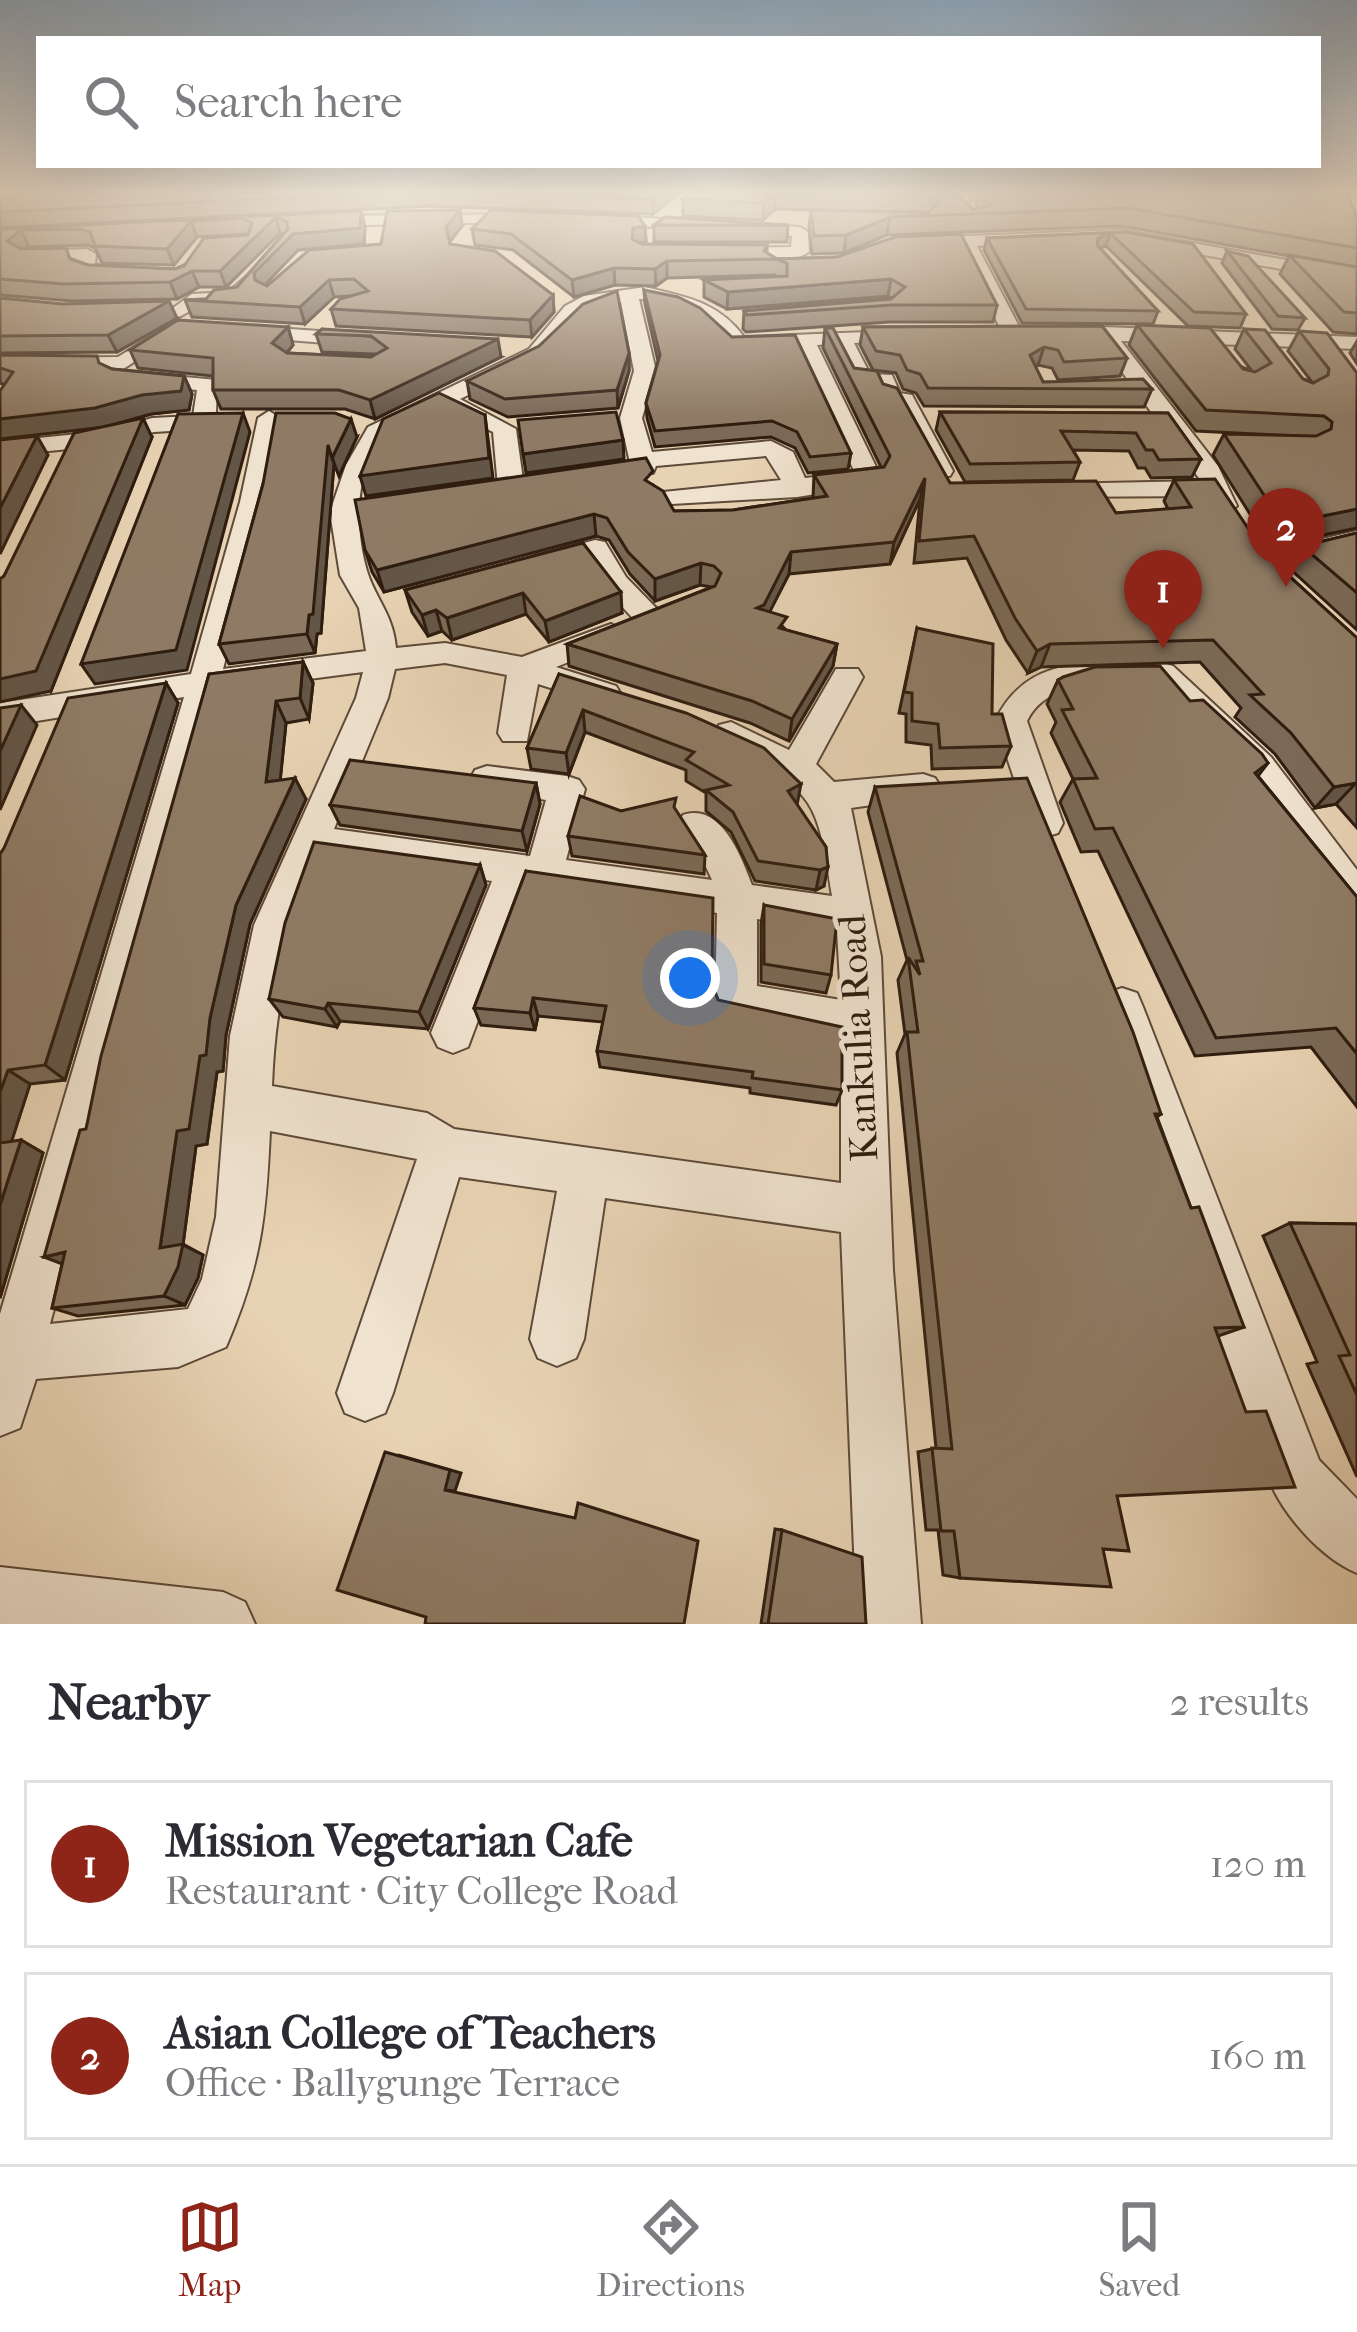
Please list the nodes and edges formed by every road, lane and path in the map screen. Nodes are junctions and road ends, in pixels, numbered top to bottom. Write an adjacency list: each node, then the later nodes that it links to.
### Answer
1 (86, 266): 12 (street)
2 (261, 266): 13 (street)
3 (726, 266): 9 (street)
4 (816, 266): 9 (street)
5 (977, 266): 20 (street)
6 (1208, 266): 10 (street)
7 (1257, 266): 16 (street)
8 (1286, 266): 14 (street)
9 (709, 269): 15 (street)
10 (1215, 276)
11 (204, 277): 13 (street)
12 (150, 278)
13 (250, 278): 18 (street)
14 (1357, 278)
15 (640, 288): 26 (street); 29 (street); 38 (street)
16 (1281, 292)
17 (253, 309): 18 (street)
18 (188, 322): 19 (street); 31 (street)
19 (318, 331): 25 (street); 30 (street)
20 (1104, 333): 24 (street); 43 (street)
21 (1317, 333): 24 (street); 27 (street); 34 (street)
22 (929, 334): 23 (street)
23 (841, 338): 26 (street); 45 (street)
24 (1209, 338): 33 (street)
25 (376, 340)
26 (804, 340): 42 (street)
27 (1357, 343)
28 (503, 347): 29 (street)
29 (541, 349): 35 (street)
30 (293, 361)
31 (123, 363): 32 (street); 36 (street)
32 (0, 364)
33 (1233, 368)
34 (1346, 371)
35 (442, 398): 41 (street); 53 (street)
36 (189, 422): 37 (street); 39 (street); 57 (street)
37 (0, 449)
38 (642, 460): 40 (street); 42 (street)
39 (160, 462)
40 (577, 477)
41 (511, 487)
42 (797, 488): 46 (street)
43 (1214, 488): 44 (street); 48 (street)
44 (1024, 493)
45 (953, 495)
46 (663, 500)
47 (1357, 539): 48 (street)
48 (1248, 542): 50 (street)
49 (507, 572): 52 (street)
50 (1283, 584)
51 (685, 605): 52 (street)
52 (650, 619): 55 (street)
53 (382, 658): 55 (street); 57 (street); 68 (street)
54 (83, 663): 59 (street)
55 (524, 668): 58 (street); 62 (street)
56 (848, 677): 65 (street)
57 (204, 682): 59 (street); 82 (street)
58 (631, 702)
59 (67, 704): 60 (street); 63 (street)
60 (0, 715)
61 (695, 723): 65 (street)
62 (515, 733)
63 (50, 744)
64 (457, 775): 70 (street)
65 (810, 784): 66 (street); 73 (street, Kankulia Road)
66 (961, 786)
67 (696, 825): 71 (street)
68 (312, 841): 70 (street); 77 (street)
69 (1064, 867): 72 (street)
70 (529, 872): 71 (street); 76 (street)
71 (736, 899): 73 (street); 75 (street)
72 (1357, 900)
73 (855, 916): 75 (street, Kankulia Road)
74 (1107, 973): 85 (street)
75 (863, 1024): 80 (street, Kankulia Road)
76 (453, 1033)
77 (248, 1104): 78 (street); 82 (street)
78 (443, 1151): 79 (street); 83 (street)
79 (585, 1171): 80 (street); 81 (street)
80 (866, 1210): 88 (street, Kankulia Road)
81 (557, 1339)
82 (9, 1354): 84 (street)
83 (365, 1393)
84 (0, 1408)
85 (1357, 1543)
86 (0, 1598): 87 (street)
87 (223, 1624)
88 (889, 1624)

